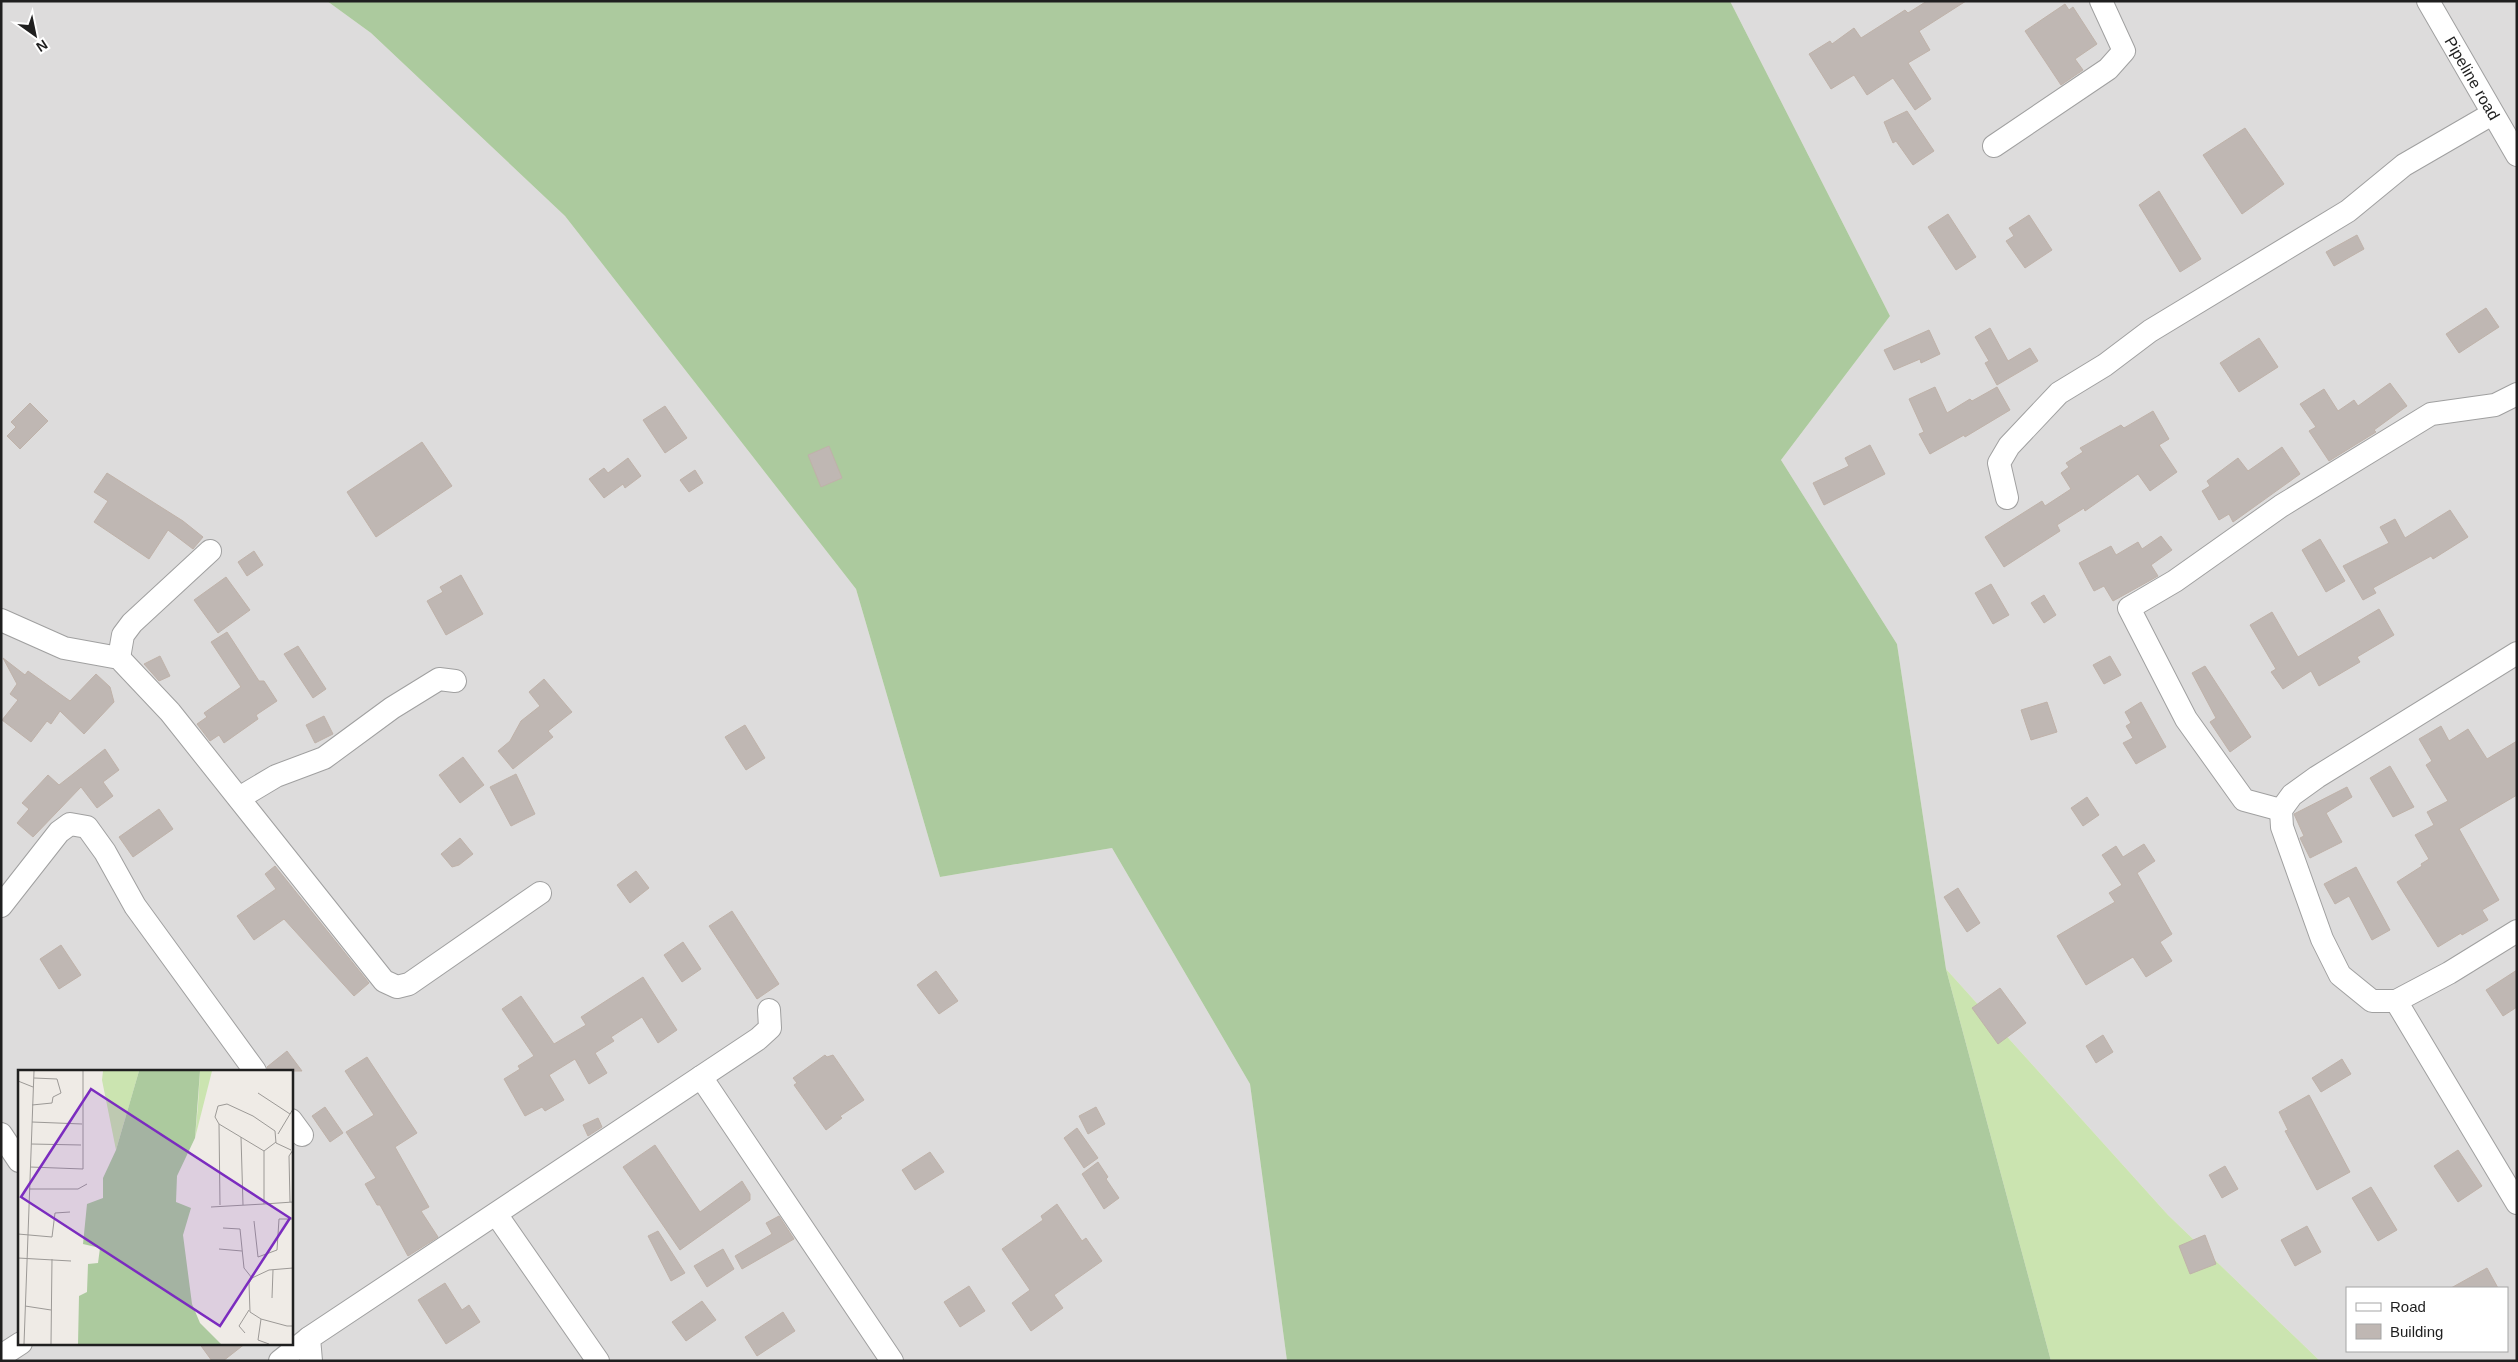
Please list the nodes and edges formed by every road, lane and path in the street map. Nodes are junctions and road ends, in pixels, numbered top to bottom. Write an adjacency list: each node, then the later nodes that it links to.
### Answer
1 (2101, 1): 4 (street)
2 (2428, 1): 3 (street, Pipeline road)
3 (2492, 114): 5 (street, Pipeline road); 7 (street)
4 (1994, 146)
5 (2517, 155)
6 (2517, 394): 14 (street)
7 (2007, 498)
8 (210, 551): 11 (street)
9 (1, 620): 11 (street)
10 (2517, 654): 14 (street)
11 (119, 658): 13 (street)
12 (454, 681): 13 (street)
13 (239, 798): 15 (street)
14 (2281, 810): 18 (street)
15 (540, 893)
16 (1, 906): 20 (street)
17 (2517, 931): 18 (street)
18 (2396, 1001): 24 (street)
19 (769, 1010): 21 (street)
20 (254, 1070)
21 (701, 1077): 25 (street); 32 (street)
22 (1, 1134): 23 (street)
23 (18, 1160)
24 (2517, 1203)
25 (496, 1214): 26 (street); 31 (street)
26 (309, 1338): 29 (street); 30 (street)
27 (19, 1344): 28 (street)
28 (1, 1356)
29 (280, 1361)
30 (311, 1361)
31 (598, 1361)
32 (892, 1361)

